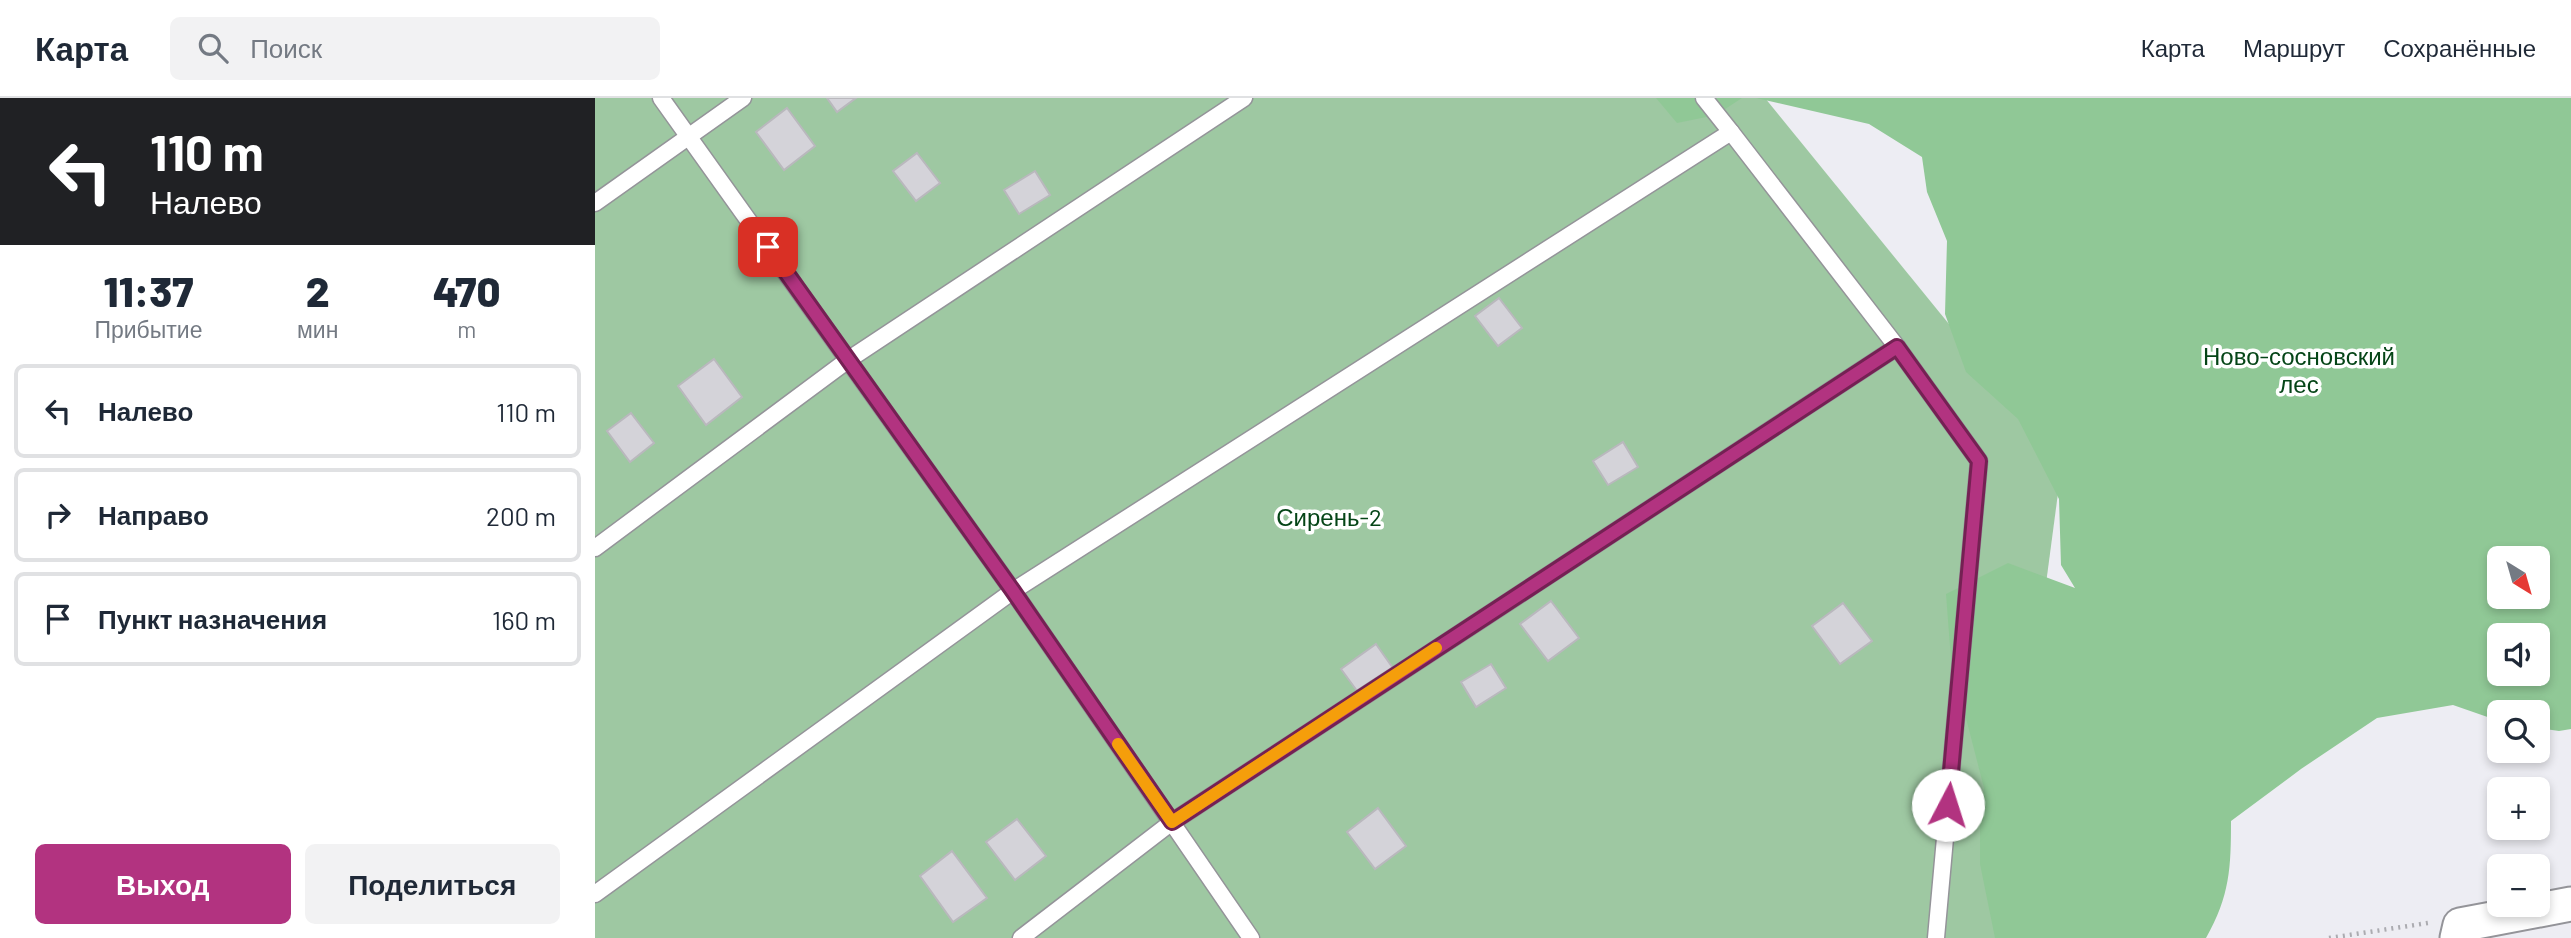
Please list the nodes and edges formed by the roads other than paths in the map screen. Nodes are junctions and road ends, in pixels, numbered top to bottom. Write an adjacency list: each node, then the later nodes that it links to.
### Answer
1 (661, 98): 6 (lane)
2 (743, 98): 6 (lane)
3 (1244, 98): 9 (lane)
4 (1704, 98): 5 (lane)
5 (1731, 132): 8 (lane); 11 (lane)
6 (688, 135): 7 (lane); 9 (lane)
7 (595, 203)
8 (1897, 347): 12 (lane); 18 (lane)
9 (848, 360): 10 (lane); 11 (lane)
10 (595, 548)
11 (1013, 591): 12 (lane); 13 (lane)
12 (1172, 822): 16 (lane); 17 (lane)
13 (595, 894)
14 (2571, 904): 15 (street)
15 (2459, 931)
16 (1021, 938)
17 (1251, 938)
18 (1936, 938)

